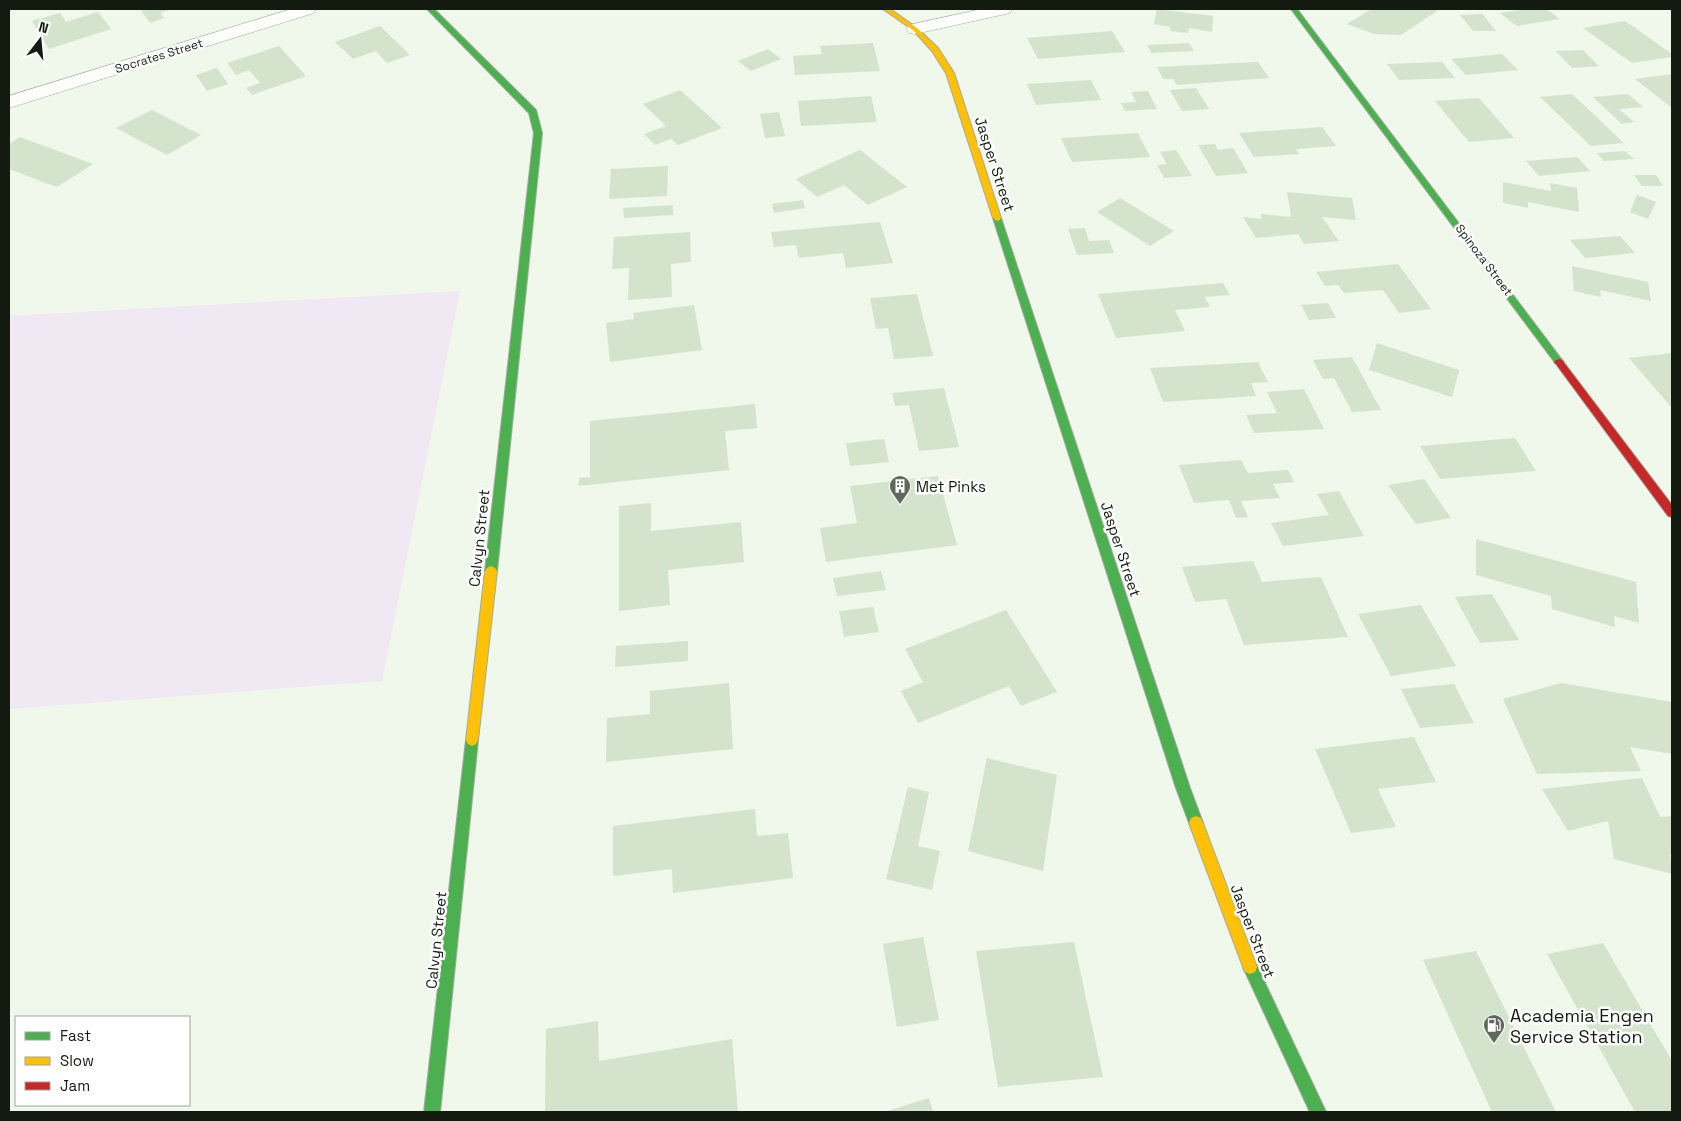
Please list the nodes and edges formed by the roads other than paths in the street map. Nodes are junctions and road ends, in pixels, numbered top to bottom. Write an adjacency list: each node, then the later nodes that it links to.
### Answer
1 (308, 9): 7 (street, Socrates Street)
2 (430, 9): 9 (street, Calvyn Street)
3 (886, 9): 6 (street, Jasper Street)
4 (1004, 9): 6 (street)
5 (1294, 9): 8 (street, Spinoza Street)
6 (915, 29): 10 (street, Jasper Street)
7 (9, 102)
8 (1672, 513)
9 (432, 1112)
10 (1318, 1112)

